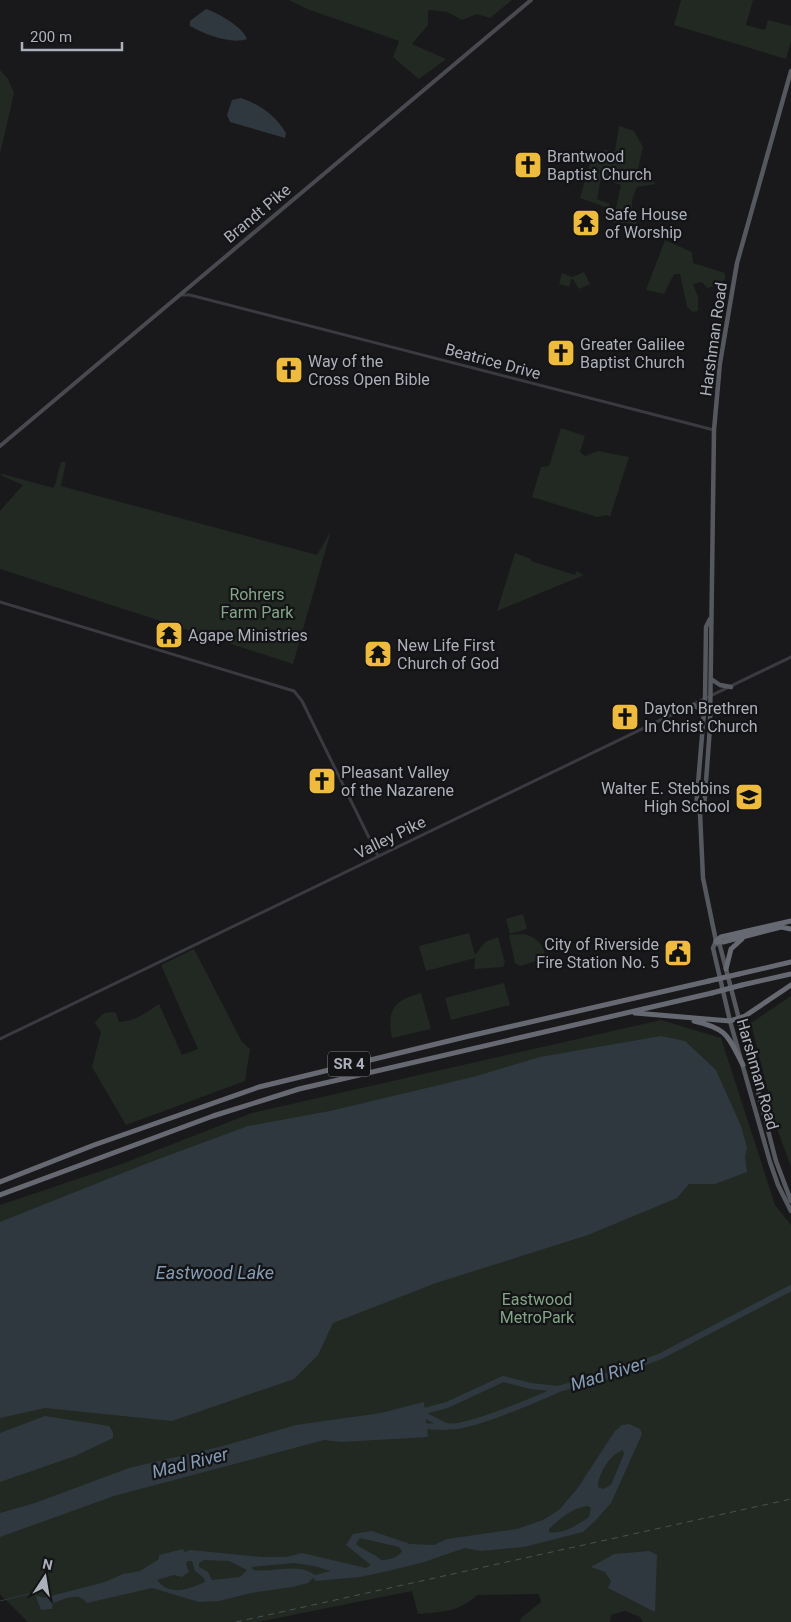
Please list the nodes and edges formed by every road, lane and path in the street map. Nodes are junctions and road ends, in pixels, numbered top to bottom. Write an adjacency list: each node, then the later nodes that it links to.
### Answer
1 (531, 0): 3 (main road, Brandt Pike)
2 (791, 71): 4 (main road, Harshman Road)
3 (180, 295): 4 (street, Beatrice Drive); 5 (main road, Brandt Pike)
4 (714, 430): 7 (main road, Harshman Road)
5 (0, 446)
6 (0, 602): 16 (street)
7 (710, 619): 9 (main road, Harshman Road); 12 (main road, Harshman Road)
8 (791, 657): 10 (street, Valley Pike)
9 (711, 679): 10 (main road); 11 (main road, Harshman Road)
10 (731, 687): 11 (street, Valley Pike)
11 (711, 697): 12 (street, Valley Pike); 15 (main road, Harshman Road)
12 (705, 700): 13 (street, Valley Pike); 14 (main road, Harshman Road)
13 (693, 706): 14 (main road); 16 (street, Valley Pike)
14 (704, 711): 15 (main road, Harshman Road)
15 (700, 813): 20 (main road, Harshman Road)
16 (378, 856): 31 (street, Valley Pike)
17 (791, 922): 20 (highway)
18 (791, 929): 19 (highway)
19 (750, 934): 20 (highway); 23 (highway)
20 (716, 942): 23 (main road, Harshman Road); 30 (main road, Harshman Road)
21 (791, 958): 24 (highway)
22 (791, 962): 24 (highway, SR 4)
23 (726, 969): 29 (main road, Harshman Road)
24 (759, 969): 33 (highway, SR 4, bridge)
25 (791, 974): 27 (highway, SR 4, bridge)
26 (791, 985): 29 (highway)
27 (615, 1015): 28 (highway); 34 (highway, SR 4)
28 (674, 1016): 30 (highway); 32 (highway)
29 (739, 1019): 30 (highway); 35 (main road, Harshman Road)
30 (730, 1021): 32 (main road, Harshman Road)
31 (0, 1040)
32 (743, 1065): 36 (main road, Harshman Road)
33 (0, 1182)
34 (0, 1195)
35 (791, 1201)
36 (791, 1211)

